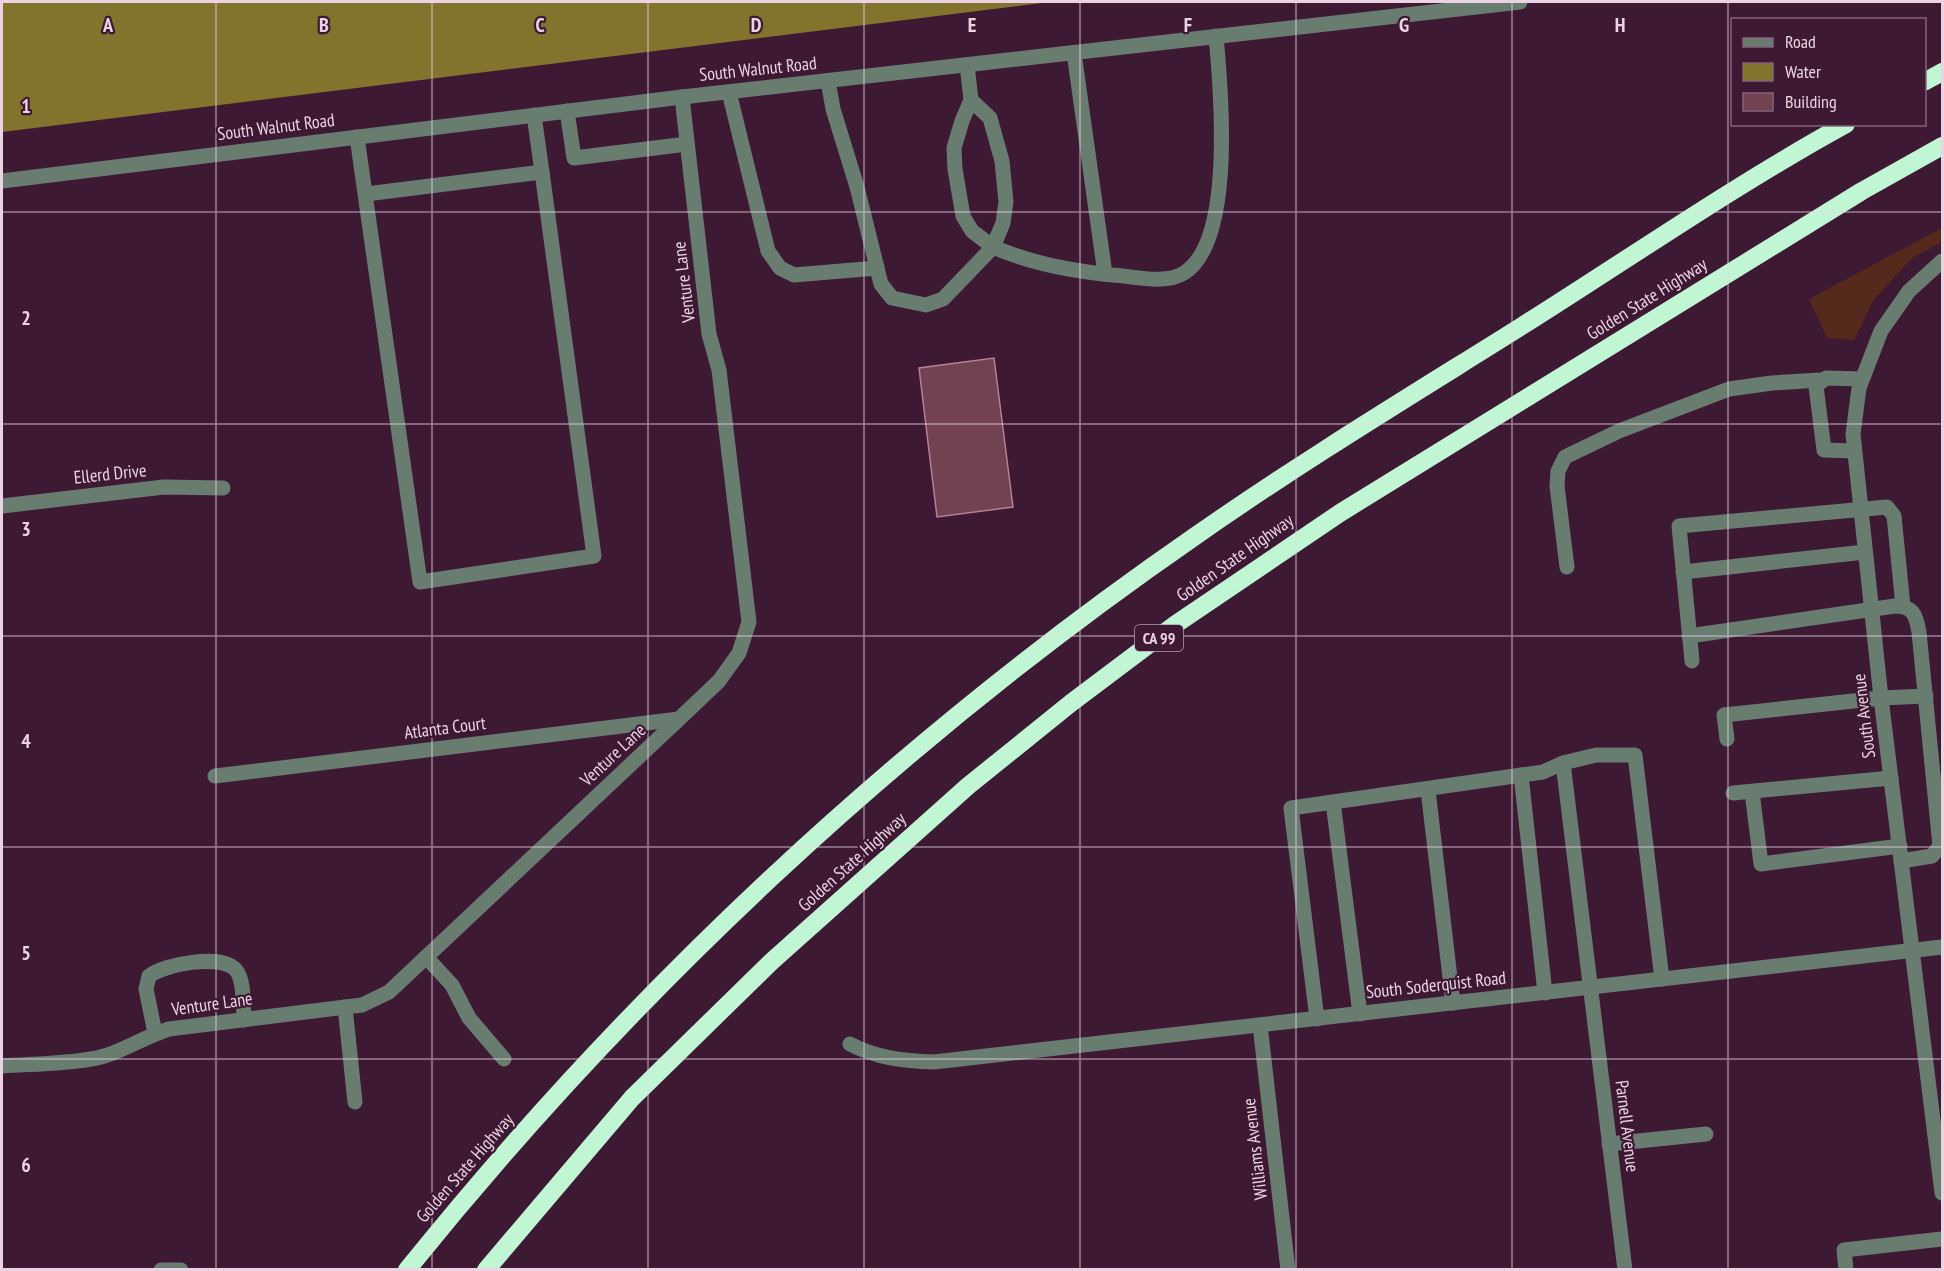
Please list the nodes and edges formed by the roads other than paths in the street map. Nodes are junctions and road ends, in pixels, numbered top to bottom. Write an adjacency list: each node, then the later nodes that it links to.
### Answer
1 (1520, 2): 2 (street, South Walnut Road)
2 (1216, 36): 3 (street, South Walnut Road); 23 (street)
3 (1074, 53): 4 (street, South Walnut Road); 23 (street)
4 (967, 65): 6 (street, South Walnut Road); 10 (street)
5 (1942, 72): 7 (highway)
6 (828, 81): 8 (street, South Walnut Road); 22 (street)
7 (1926, 81)
8 (729, 92): 9 (street, South Walnut Road); 22 (street)
9 (682, 97): 11 (street, South Walnut Road); 15 (street, Venture Lane)
10 (971, 100): 20 (street); 20 (street)
11 (567, 111): 12 (street, South Walnut Road); 15 (street)
12 (534, 116): 14 (street, South Walnut Road); 17 (street)
13 (1843, 126): 75 (highway, Golden State Highway)
14 (357, 137): 18 (street, South Walnut Road); 19 (street)
15 (687, 144): 39 (street, Venture Lane)
16 (1942, 147): 76 (highway, Golden State Highway / CA 99)
17 (542, 172): 19 (street); 19 (street)
18 (2, 181)
19 (366, 194)
20 (993, 248): 22 (street); 23 (street)
21 (1942, 261): 24 (street, South Avenue)
22 (877, 268)
23 (1106, 274)
24 (1862, 380): 25 (street); 26 (street, South Avenue)
25 (1818, 385): 26 (street); 31 (street)
26 (1854, 451): 29 (street, South Avenue)
27 (223, 488): 28 (street, Ellerd Drive)
28 (2, 506)
29 (1860, 508): 30 (street, South Avenue); 32 (street); 33 (street)
30 (1865, 552): 32 (street); 34 (street, South Avenue)
31 (1567, 567)
32 (1683, 572): 35 (street)
33 (1903, 606): 34 (street); 37 (street)
34 (1872, 610): 35 (street); 38 (street, South Avenue)
35 (1689, 636): 36 (street)
36 (1692, 662)
37 (1926, 696): 38 (street); 49 (street)
38 (1881, 698): 40 (street); 44 (street, South Avenue)
39 (679, 719): 43 (street, Atlanta Court); 52 (street, Venture Lane)
40 (1727, 739)
41 (1563, 763): 42 (street); 53 (street); 54 (street, Parnell Avenue)
42 (1521, 775): 45 (street); 55 (street)
43 (215, 776)
44 (1891, 778): 46 (street); 49 (street, South Avenue)
45 (1428, 790): 48 (street); 56 (street)
46 (1752, 792): 47 (street); 49 (street)
47 (1733, 794)
48 (1333, 802): 58 (street); 59 (street)
49 (1900, 853): 51 (street, South Avenue)
50 (1942, 947): 51 (street, South Soderquist Road)
51 (1912, 951): 53 (street, South Soderquist Road); 67 (street, South Avenue)
52 (426, 957): 57 (street, Venture Lane); 64 (street)
53 (1662, 979): 54 (street, South Soderquist Road)
54 (1590, 987): 55 (street, South Soderquist Road); 69 (street, Parnell Avenue)
55 (1545, 993): 56 (street, South Soderquist Road)
56 (1453, 1003): 58 (street, South Soderquist Road)
57 (345, 1007): 60 (street, Venture Lane); 66 (street)
58 (1360, 1014): 59 (street, South Soderquist Road)
59 (1317, 1018): 61 (street, South Soderquist Road)
60 (244, 1020): 62 (street, Venture Lane); 62 (street)
61 (1260, 1025): 63 (street, South Soderquist Road); 77 (street, Williams Avenue)
62 (155, 1033): 65 (street, Venture Lane)
63 (850, 1044)
64 (504, 1059)
65 (2, 1066)
66 (355, 1102)
67 (1938, 1116): 70 (street, South Avenue)
68 (1706, 1134): 69 (street)
69 (1609, 1144): 78 (street, Parnell Avenue)
70 (1940, 1158): 71 (street, South Avenue)
71 (1942, 1194)
72 (1942, 1239): 79 (street)
73 (161, 1269): 74 (street)
74 (181, 1269)
75 (407, 1269)
76 (486, 1269)
77 (1288, 1269)
78 (1625, 1269)
79 (1846, 1269)

